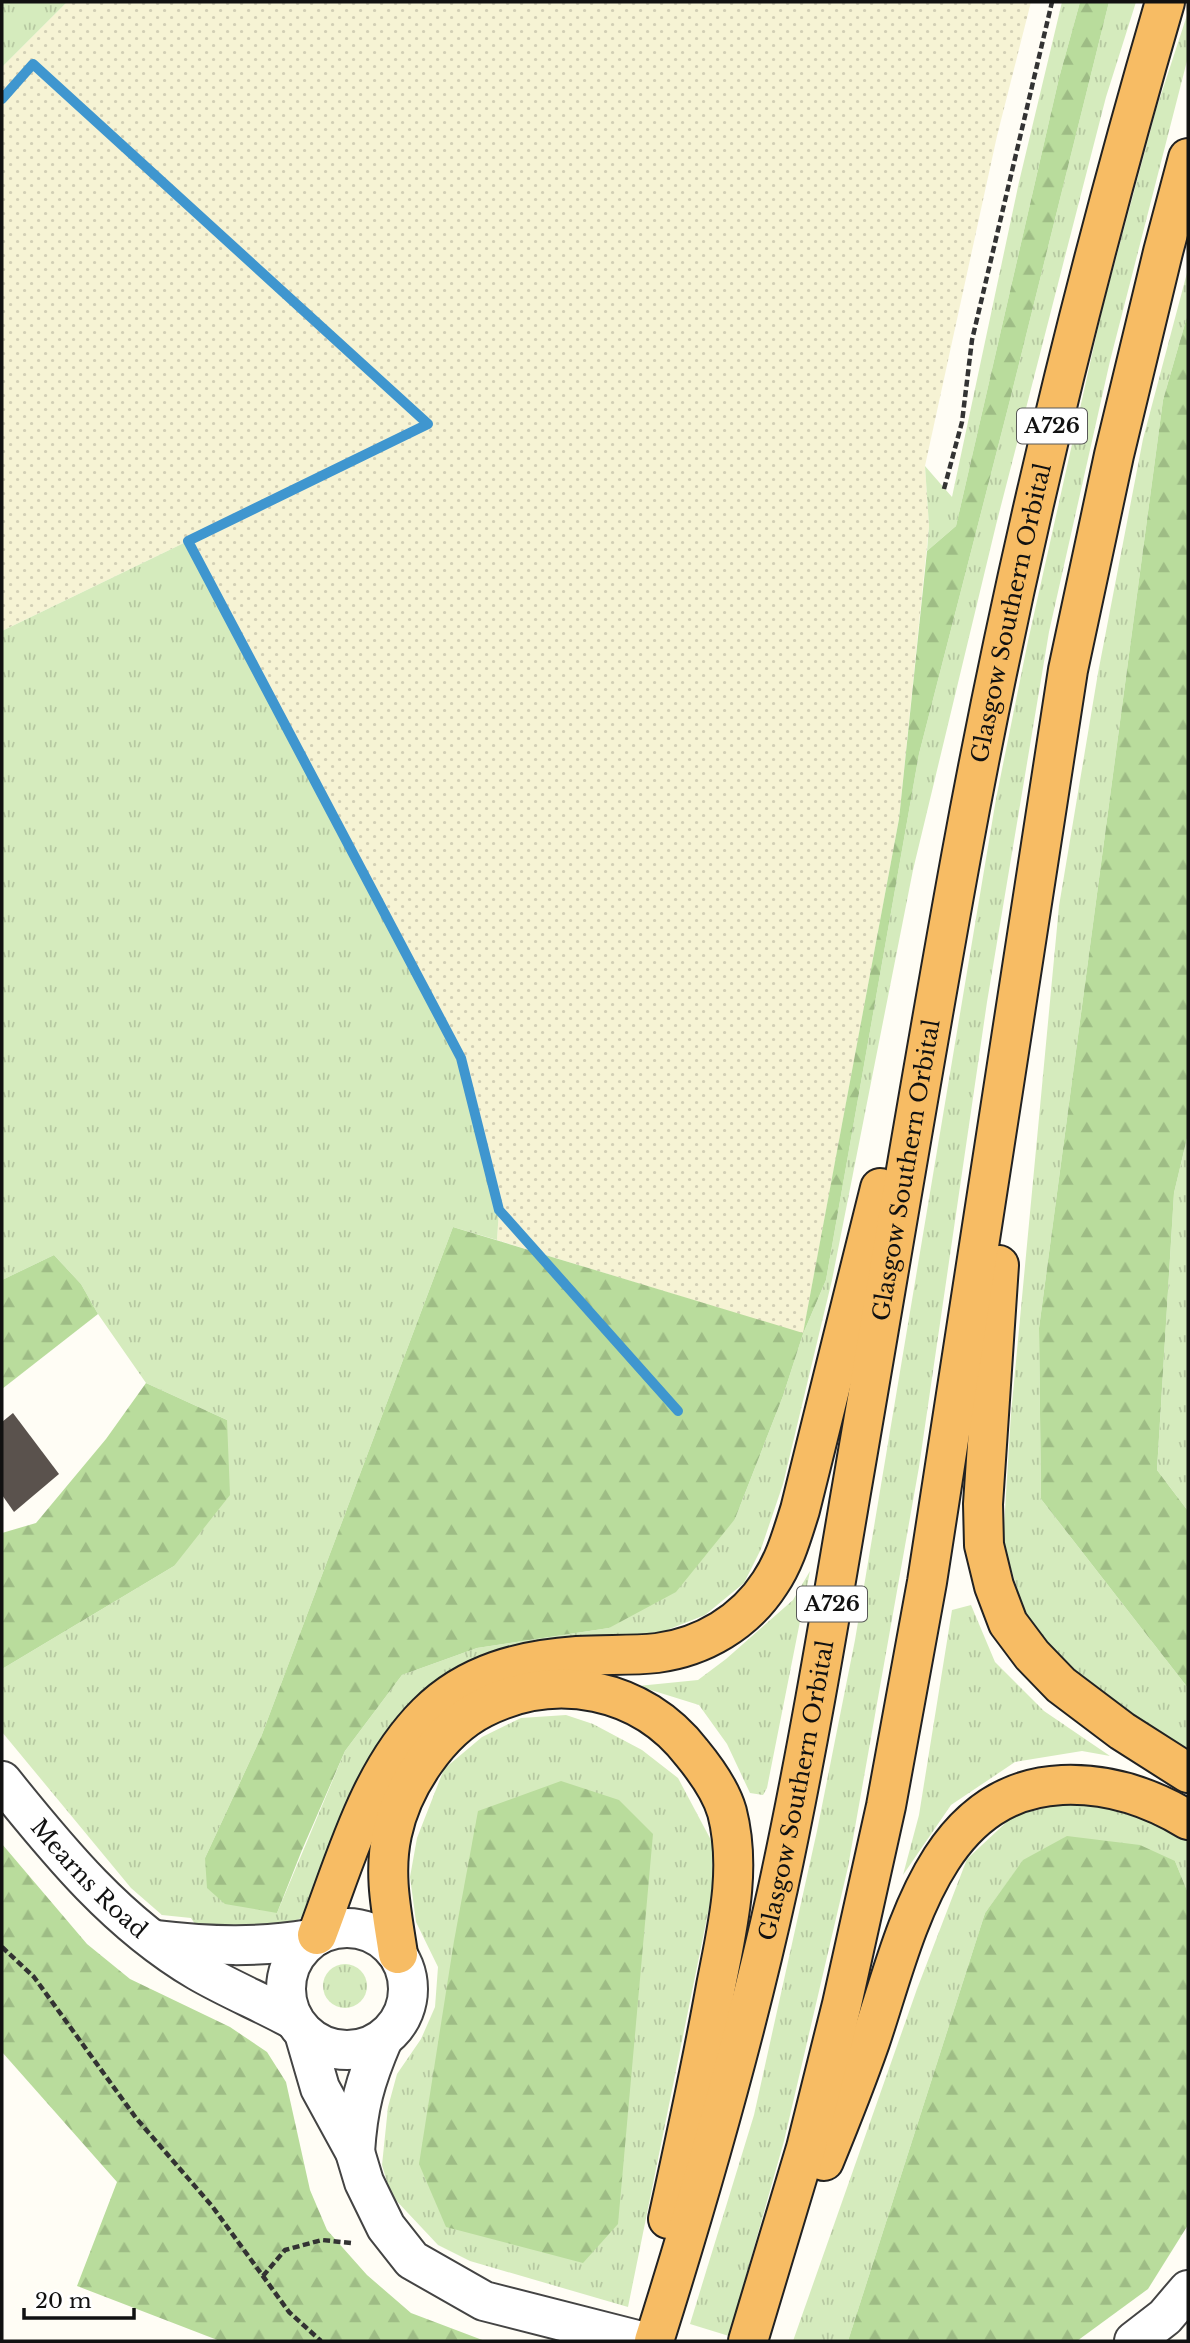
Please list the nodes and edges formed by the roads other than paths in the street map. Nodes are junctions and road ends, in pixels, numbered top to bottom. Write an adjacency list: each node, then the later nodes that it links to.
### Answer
1 (1165, 2): 3 (highway, Glasgow Southern Orbital / A726)
2 (1188, 158): 4 (highway, A726)
3 (961, 856): 8 (highway); 16 (highway, Glasgow Southern Orbital / A726)
4 (1016, 998): 5 (highway); 17 (highway, A726)
5 (1188, 1773)
6 (2, 1781): 9 (street, Mearns Road)
7 (1188, 1820): 18 (highway)
8 (314, 1937): 9 (street, Mearns Road); 10 (street); 11 (street)
9 (155, 1940): 11 (street, Mearns Road)
10 (398, 1954): 12 (street); 15 (highway)
11 (299, 2027): 12 (street); 13 (street)
12 (383, 2039): 13 (street)
13 (355, 2152): 15 (street)
14 (1188, 2290): 19 (street)
15 (641, 2341)
16 (653, 2341)
17 (748, 2341)
18 (755, 2341)
19 (1133, 2341)

